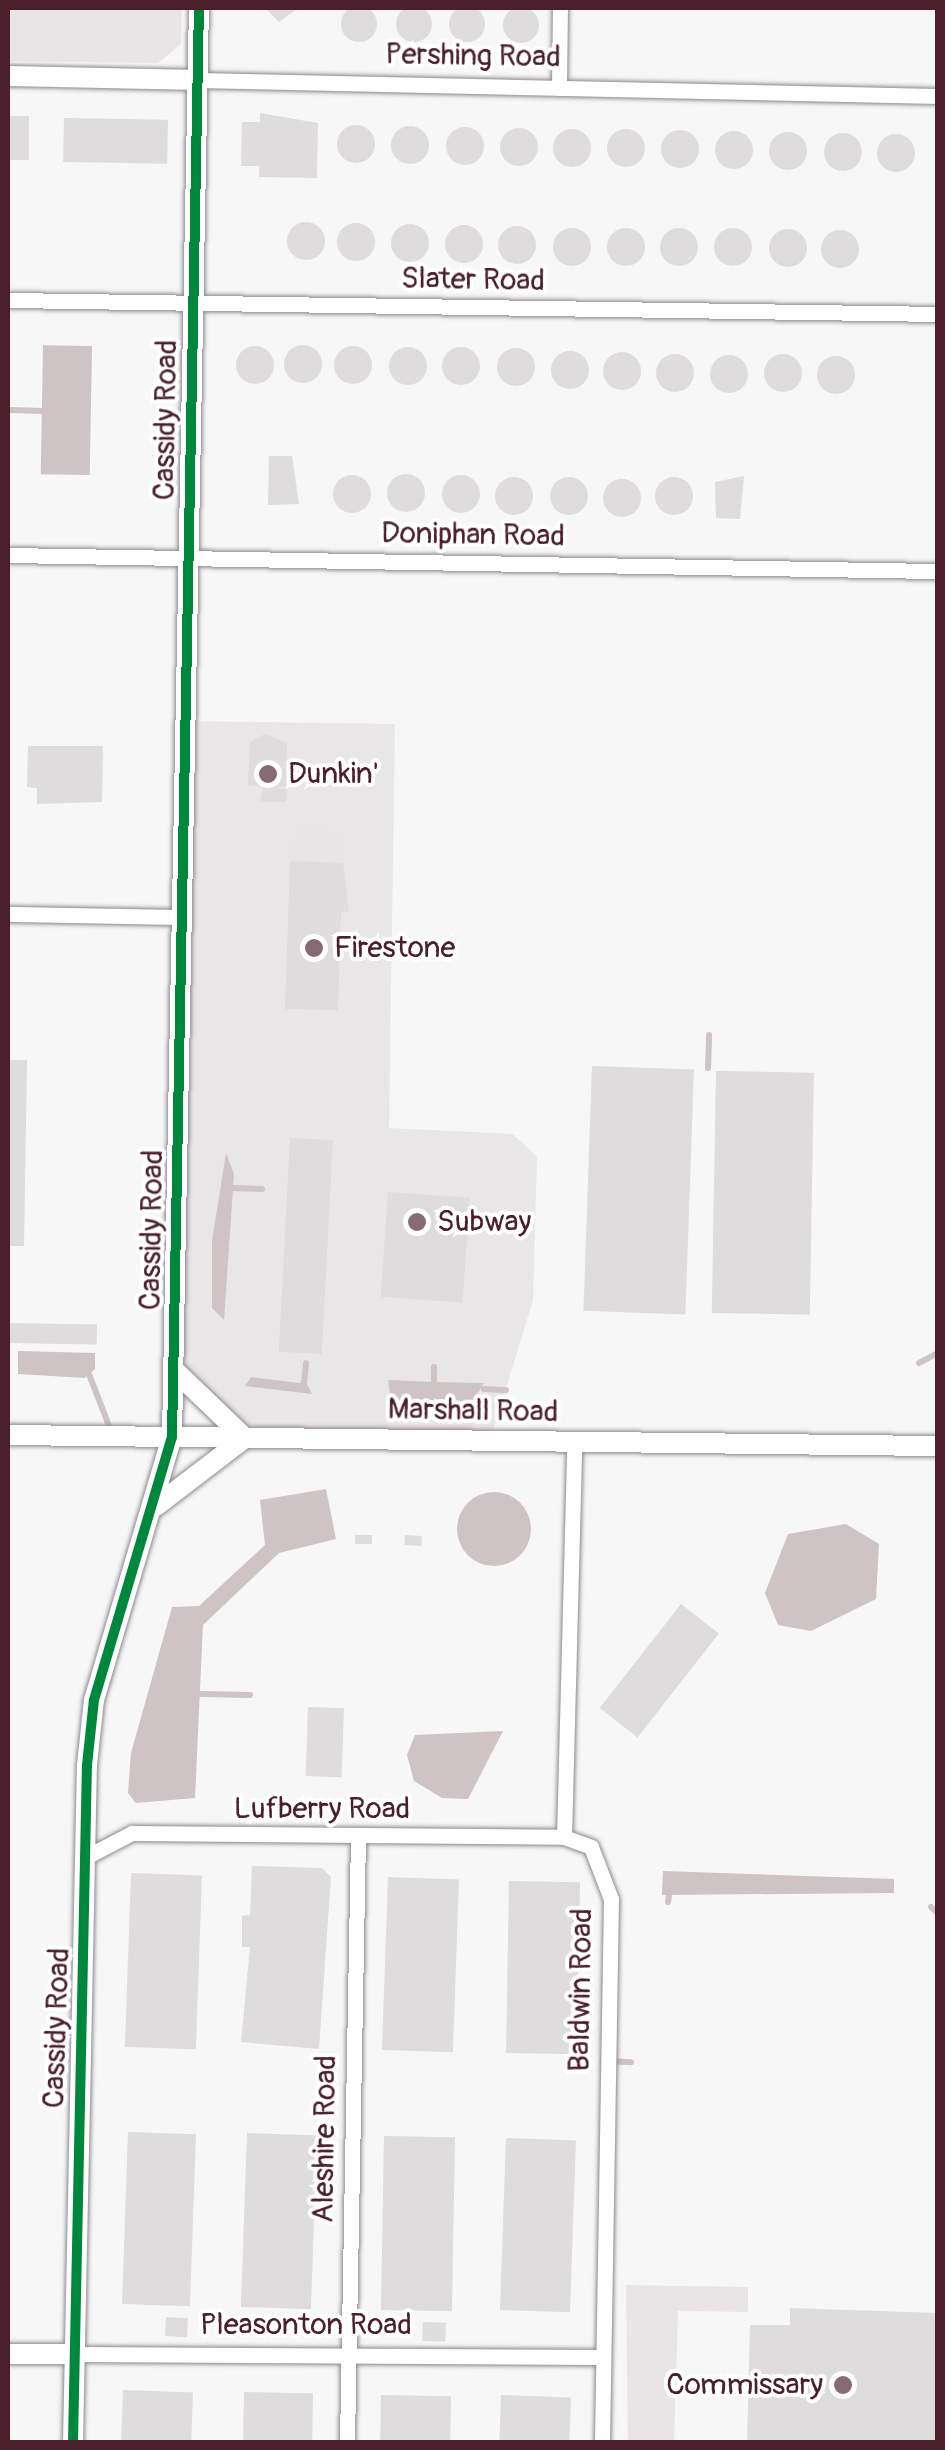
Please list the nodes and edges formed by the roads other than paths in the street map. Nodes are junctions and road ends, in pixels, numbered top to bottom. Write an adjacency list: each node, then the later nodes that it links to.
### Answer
1 (199, 8): 4 (street, Cassidy Road)
2 (560, 8): 5 (street)
3 (8, 76): 4 (street, Pershing Road)
4 (198, 80): 5 (street, Pershing Road); 8 (street, Cassidy Road)
5 (560, 88): 6 (street, Pershing Road)
6 (938, 96)
7 (8, 300): 8 (street, Slater Road)
8 (194, 303): 9 (street, Slater Road); 11 (street, Cassidy Road)
9 (938, 314)
10 (8, 555): 11 (street, Doniphan Road)
11 (188, 558): 12 (street, Doniphan Road); 14 (street, Cassidy Road)
12 (938, 571)
13 (8, 914): 14 (street)
14 (184, 917): 15 (street, Cassidy Road)
15 (174, 1370): 17 (street, Cassidy Road); 18 (street)
16 (8, 1435): 17 (street, Marshall Road)
17 (172, 1437): 18 (street, Marshall Road); 21 (street, Cassidy Road)
18 (246, 1438): 19 (street, Marshall Road); 21 (street)
19 (574, 1442): 20 (street, Marshall Road); 23 (street)
20 (938, 1446)
21 (156, 1506): 24 (street, Cassidy Road)
22 (358, 1836): 23 (street, Lufberry Road); 24 (street, Lufberry Road); 27 (street, Aleshire Road)
23 (564, 1837): 28 (street, Baldwin Road)
24 (86, 1858): 26 (street, Cassidy Road)
25 (8, 2354): 26 (street, Pleasonton Road)
26 (74, 2354): 27 (street, Pleasonton Road); 29 (street, Cassidy Road)
27 (349, 2356): 28 (street, Pleasonton Road); 30 (street, Aleshire Road)
28 (604, 2357): 31 (street, Baldwin Road)
29 (72, 2442)
30 (347, 2442)
31 (602, 2442)

